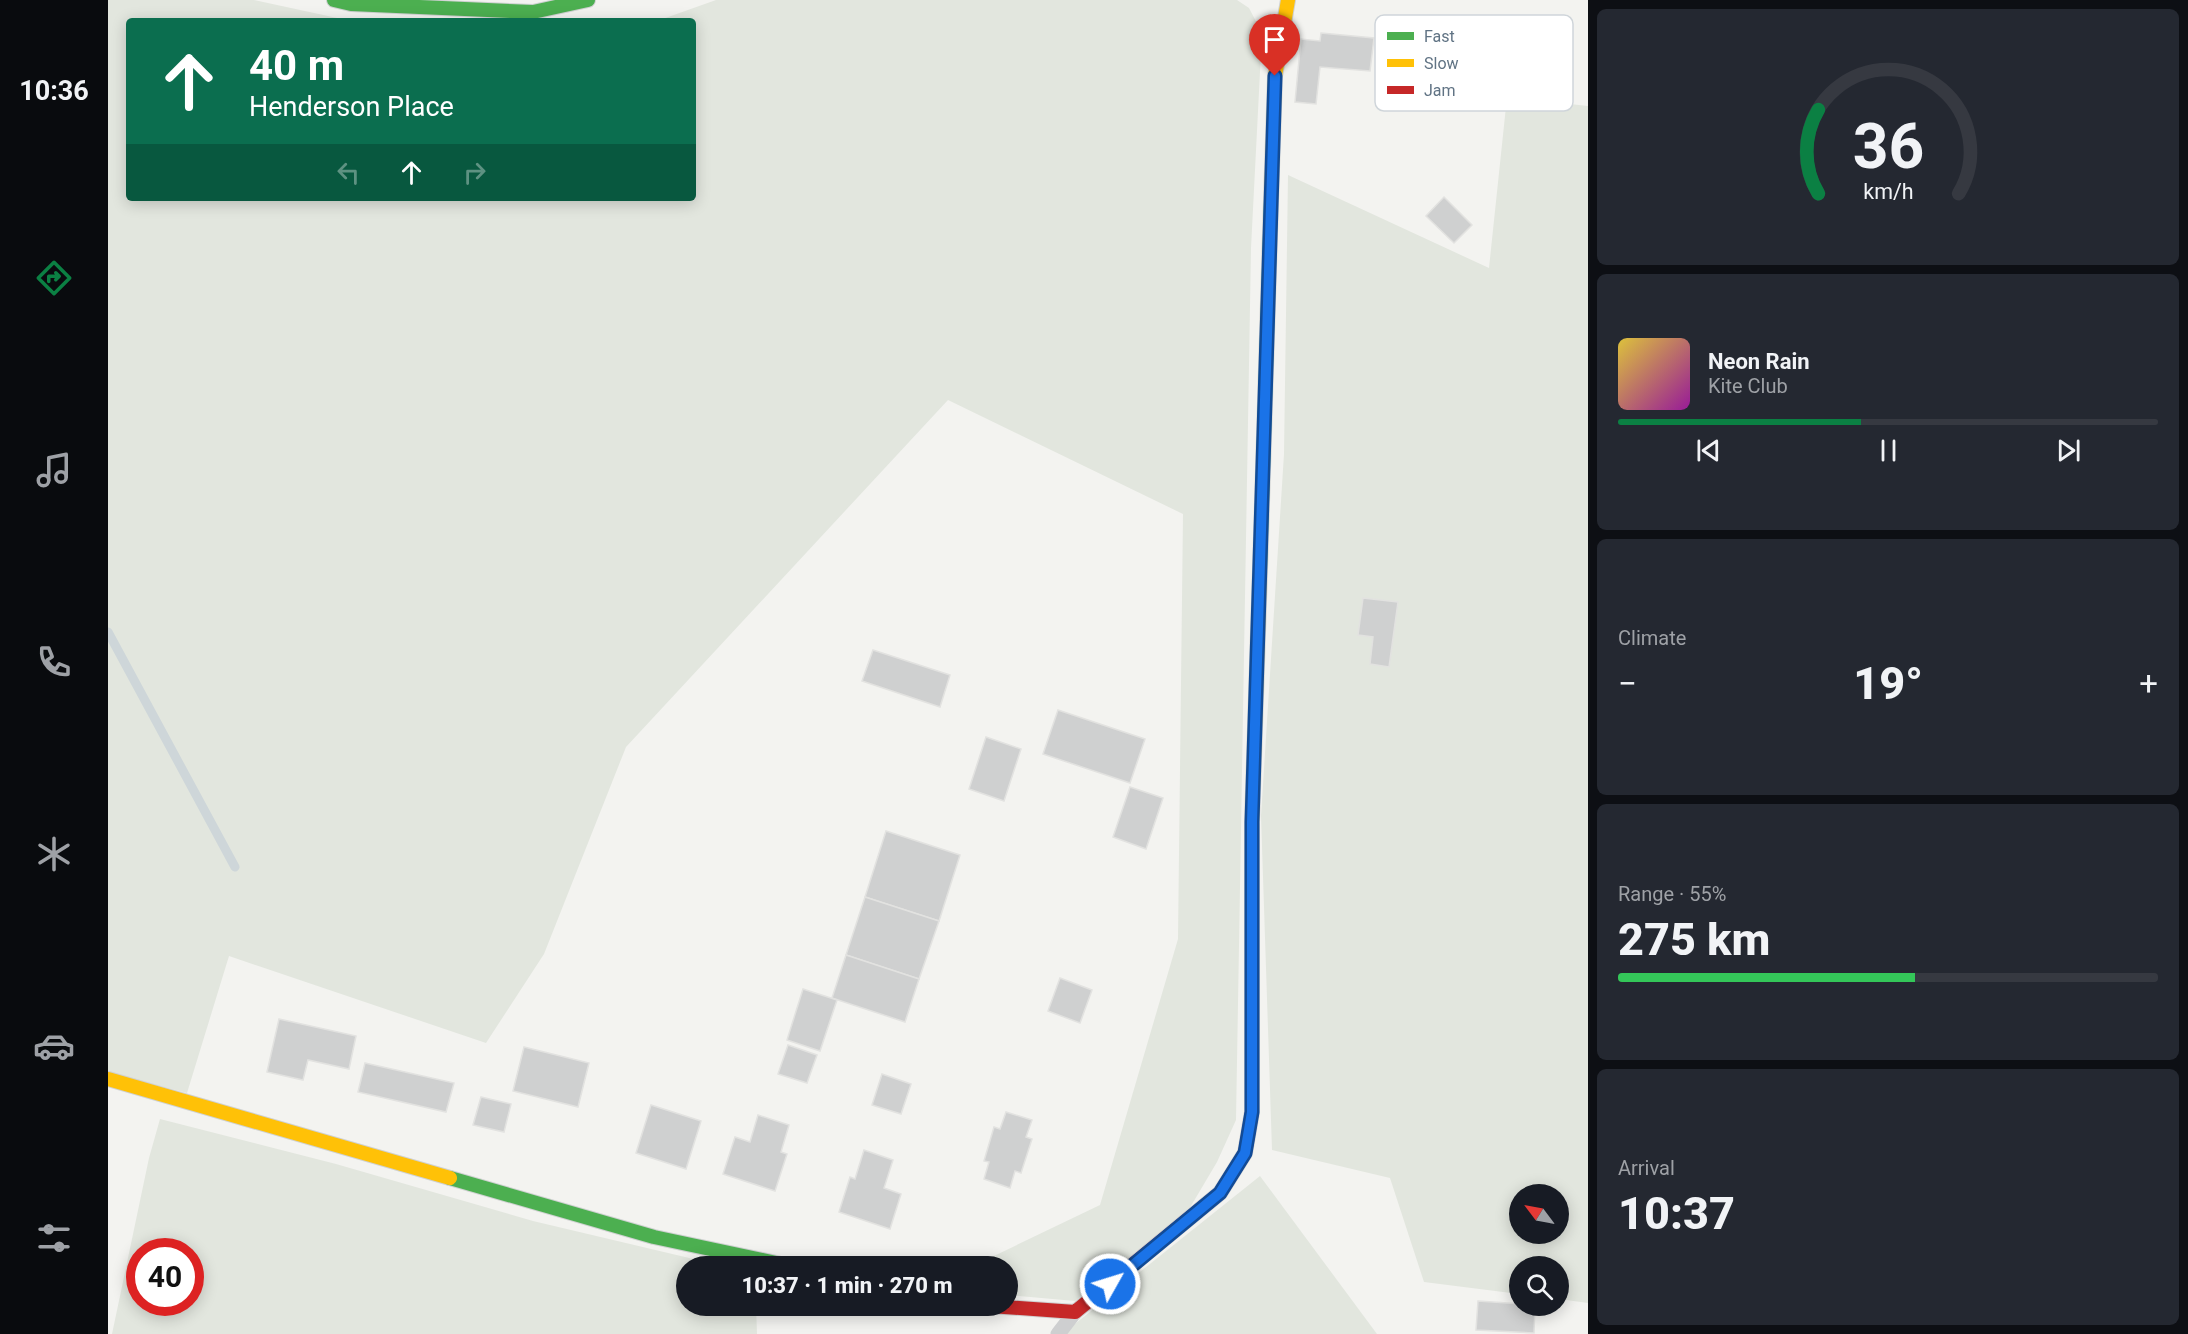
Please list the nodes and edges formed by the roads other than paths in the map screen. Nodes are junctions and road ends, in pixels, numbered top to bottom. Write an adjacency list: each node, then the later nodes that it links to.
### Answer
1 (334, 0): 2 (street)
2 (588, 0)
3 (1288, 0): 7 (street)
4 (108, 1079): 5 (street)
5 (743, 1256)
6 (1018, 1308): 7 (street)
7 (1075, 1312): 8 (lane)
8 (1058, 1334)

